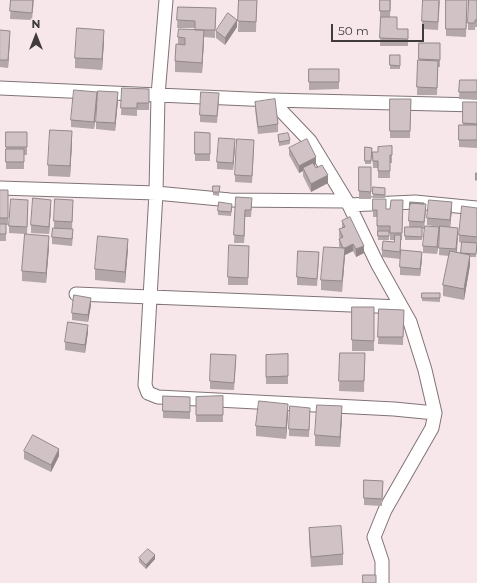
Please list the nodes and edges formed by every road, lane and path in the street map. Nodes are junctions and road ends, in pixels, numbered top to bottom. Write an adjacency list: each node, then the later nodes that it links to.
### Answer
1 (166, 0): 3 (street)
2 (0, 88): 3 (street)
3 (158, 95): 4 (street); 7 (street)
4 (271, 100): 5 (street); 8 (street)
5 (477, 105)
6 (0, 188): 7 (street)
7 (156, 193): 8 (street); 11 (street)
8 (347, 203): 9 (street); 12 (street)
9 (477, 208)
10 (76, 294): 11 (street)
11 (150, 297): 12 (street); 13 (street)
12 (401, 307): 13 (street)
13 (435, 413): 14 (street)
14 (382, 583)

